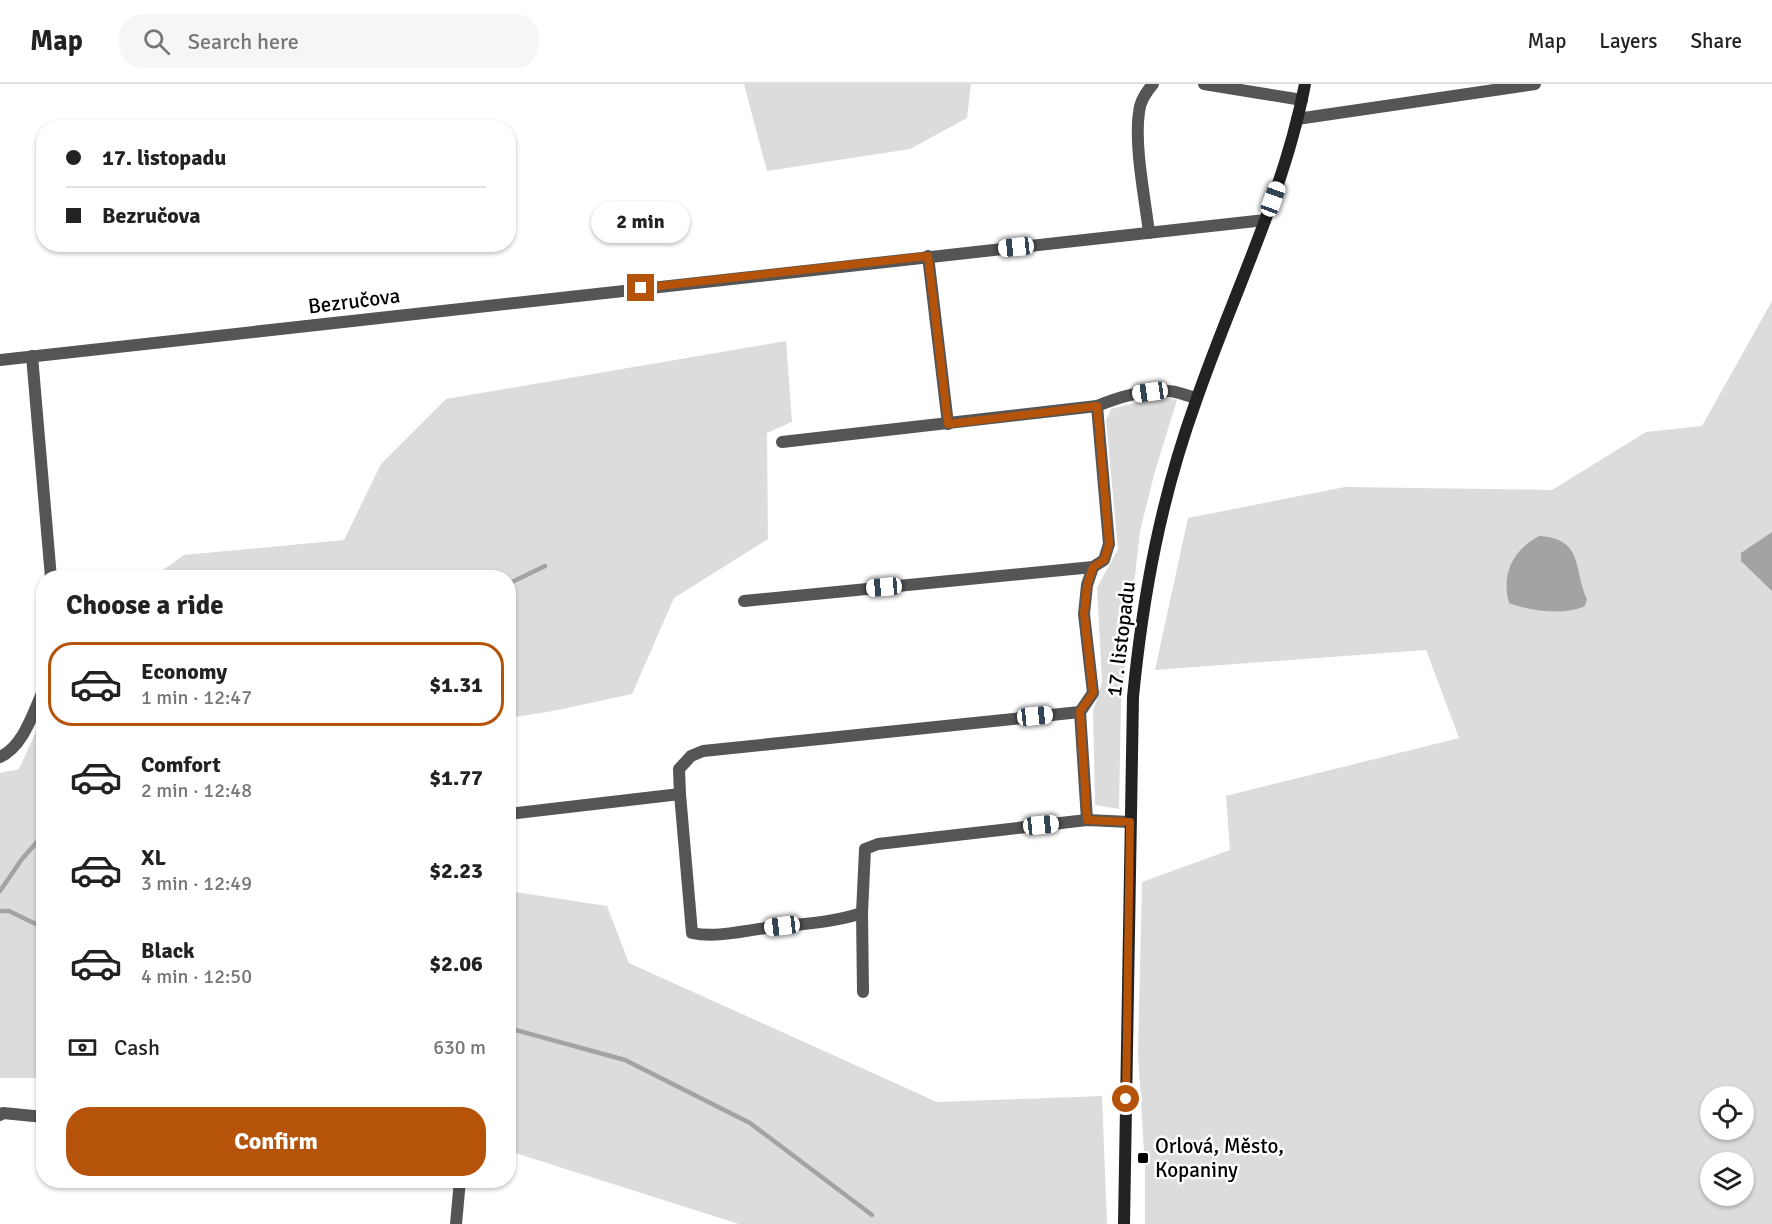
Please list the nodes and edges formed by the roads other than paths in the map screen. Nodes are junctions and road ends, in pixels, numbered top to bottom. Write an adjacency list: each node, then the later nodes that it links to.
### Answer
1 (1153, 84): 8 (street)
2 (1204, 84): 5 (street)
3 (1305, 84): 5 (main road, 17. listopadu)
4 (1535, 84): 6 (street)
5 (1302, 100): 6 (main road, 17. listopadu)
6 (1297, 119): 7 (main road, 17. listopadu)
7 (1265, 220): 8 (street, Bezručova); 12 (main road, 17. listopadu)
8 (1149, 233): 9 (street, Bezručova)
9 (928, 256): 10 (street, Bezručova); 14 (street)
10 (32, 356): 11 (street, Bezručova); 17 (street)
11 (0, 360)
12 (1196, 398): 13 (street); 25 (main road, 17. listopadu)
13 (1097, 406): 14 (street); 16 (street)
14 (948, 424): 15 (street)
15 (782, 442)
16 (1093, 567): 18 (street); 20 (street)
17 (50, 570)
18 (744, 601)
19 (36, 706): 21 (street)
20 (1080, 711): 22 (street); 24 (street)
21 (0, 757)
22 (680, 794): 23 (street); 26 (street)
23 (516, 813)
24 (1087, 820): 25 (street); 26 (street)
25 (1130, 822): 32 (main road, 17. listopadu)
26 (862, 913): 27 (street)
27 (864, 992)
28 (0, 1115): 29 (street)
29 (36, 1116)
30 (459, 1188): 31 (street)
31 (456, 1224)
32 (1124, 1224)

